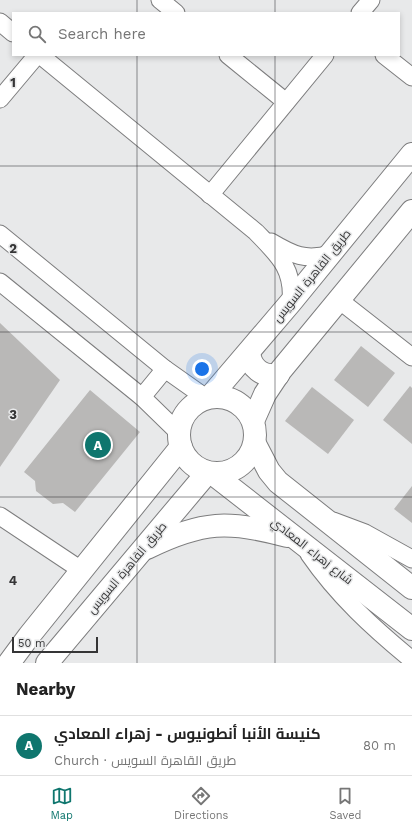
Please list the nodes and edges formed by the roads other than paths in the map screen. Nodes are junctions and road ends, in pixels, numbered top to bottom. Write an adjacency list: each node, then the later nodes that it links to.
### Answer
1 (160, 0): 3 (street)
2 (371, 0): 4 (street)
3 (175, 12)
4 (361, 12)
5 (0, 22): 6 (street)
6 (12, 32)
7 (37, 56): 13 (street)
8 (39, 56): 16 (street)
9 (229, 56): 14 (street)
10 (324, 56): 14 (street)
11 (385, 56): 12 (street)
12 (412, 77)
13 (0, 99)
14 (286, 102): 16 (street)
15 (412, 154): 20 (main road, طريق القاهرة السويس)
16 (210, 195): 18 (street)
17 (409, 221): 22 (main road)
18 (256, 232): 20 (street); 23 (street)
19 (0, 234): 26 (street)
20 (331, 254): 23 (main road, طريق القاهرة السويس)
21 (0, 282): 28 (street)
22 (339, 300): 25 (street); 27 (main road)
23 (291, 302): 24 (main road, طريق القاهرة السويس)
24 (248, 353): 27 (main road); 29 (main road, طريق القاهرة السويس)
25 (412, 357)
26 (165, 369): 28 (street); 29 (street)
27 (278, 375): 30 (main road)
28 (142, 397): 31 (street)
29 (208, 398): 30 (main road); 31 (main road)
30 (253, 421): 32 (main road)
31 (180, 440): 33 (main road); 41 (main road)
32 (255, 444): 33 (main road); 34 (main road)
33 (209, 473): 35 (main road, شارع زهراء المعادي); 39 (main road, طريق القاهرة السويس)
34 (278, 482): 35 (main road); 37 (main road)
35 (253, 505): 38 (main road, شارع زهراء المعادي)
36 (0, 516): 41 (street)
37 (322, 518): 40 (street); 42 (main road)
38 (299, 540): 39 (main road); 43 (main road, شارع زهراء المعادي); 46 (street)
39 (141, 551): 48 (main road, طريق القاهرة السويس)
40 (412, 559)
41 (81, 570): 44 (main road)
42 (412, 588)
43 (412, 629)
44 (28, 636): 45 (street); 47 (main road)
45 (0, 656)
46 (412, 660)
47 (9, 663)
48 (47, 663)

